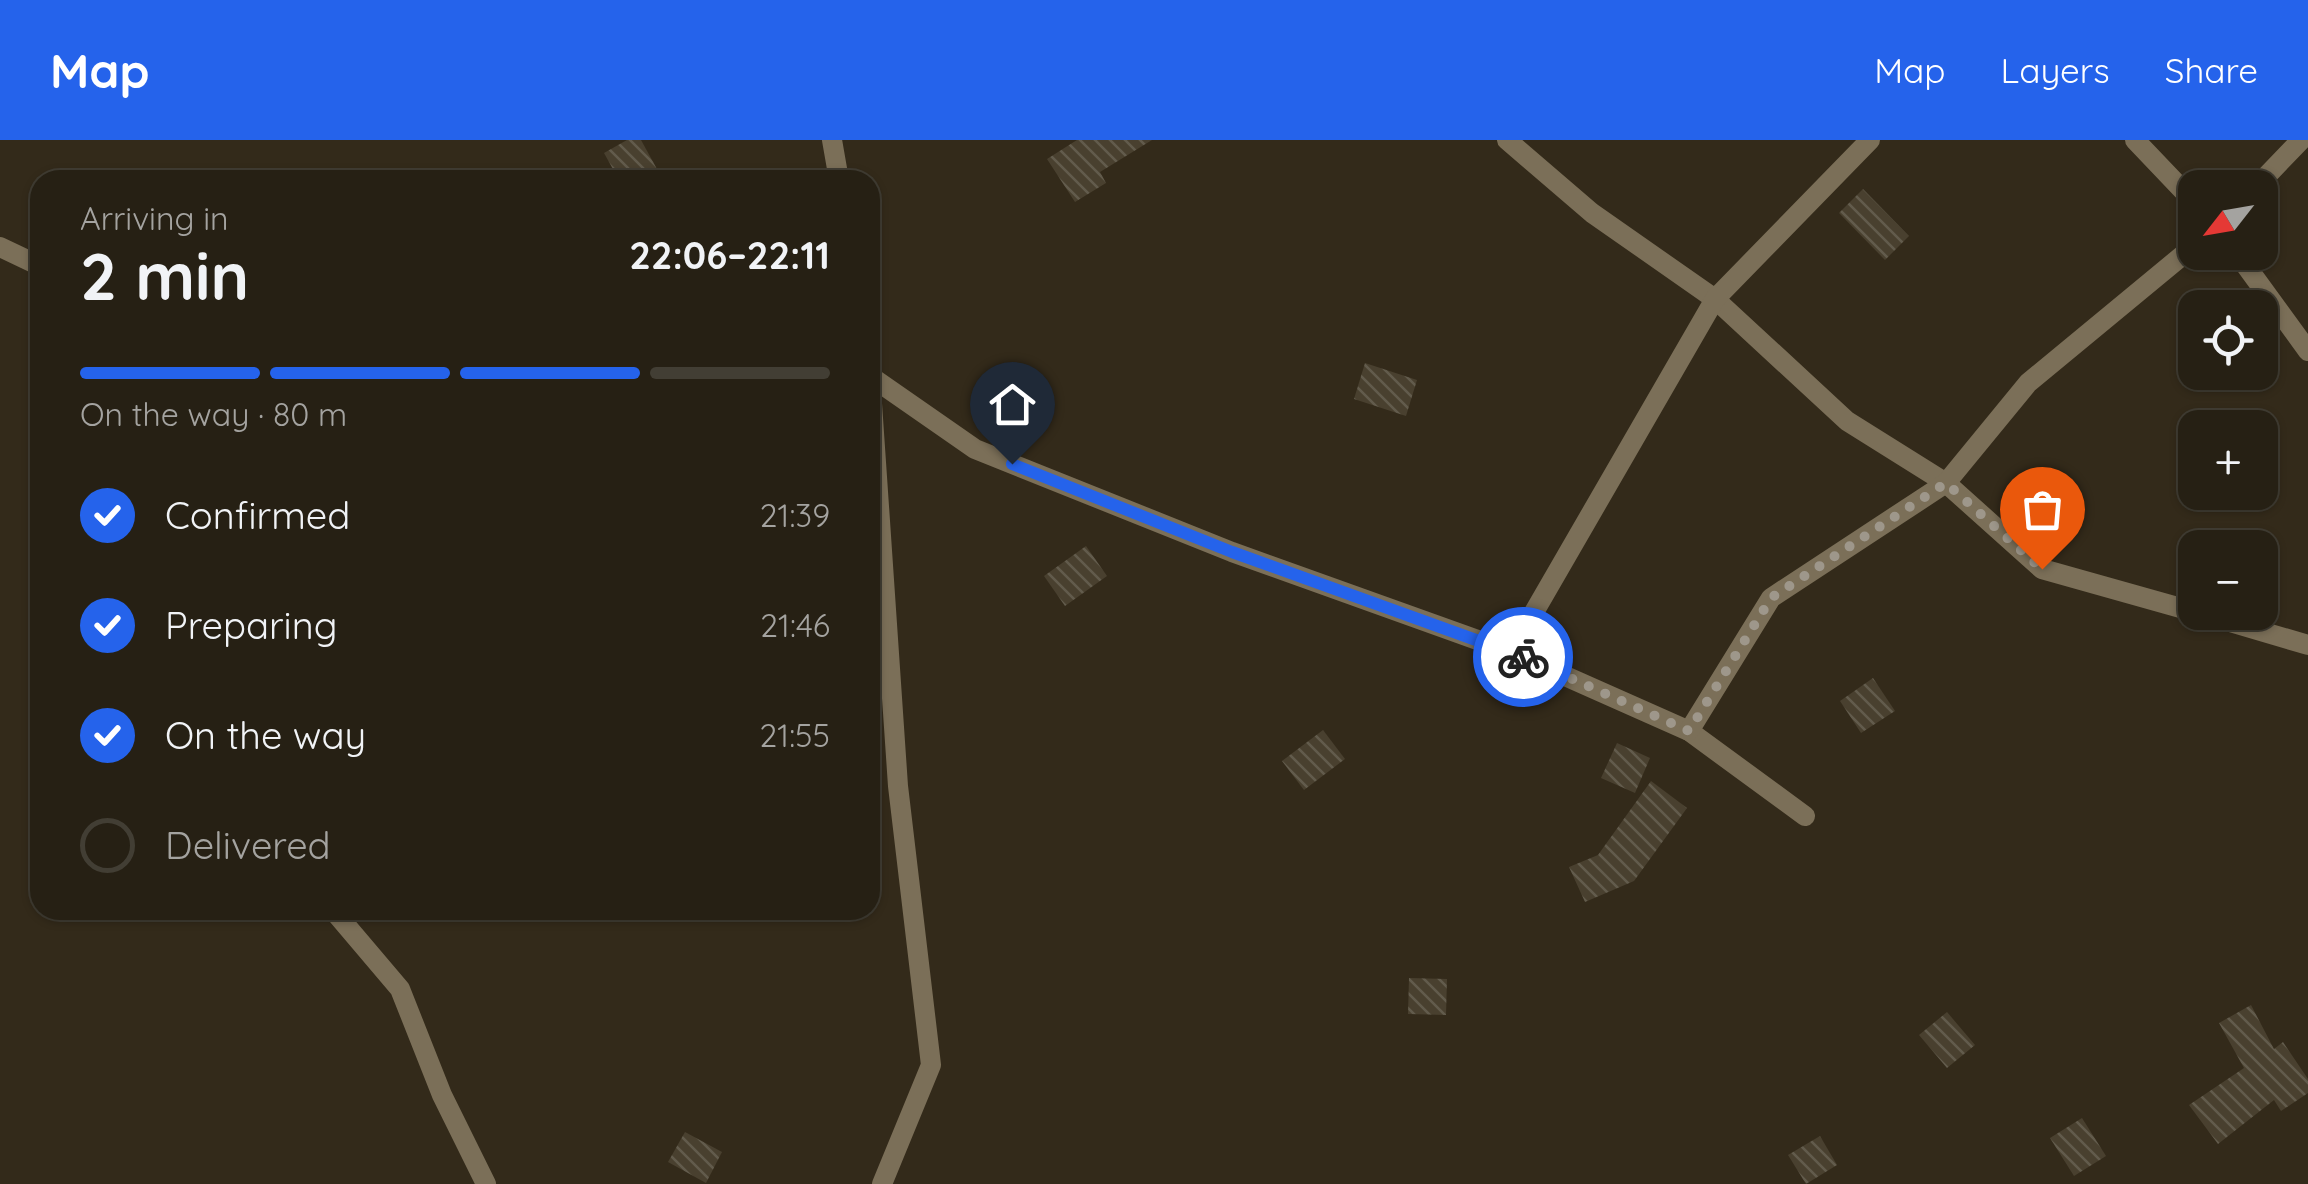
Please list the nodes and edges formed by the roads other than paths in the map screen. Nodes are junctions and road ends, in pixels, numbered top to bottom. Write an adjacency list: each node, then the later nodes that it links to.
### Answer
1 (832, 140): 6 (street)
2 (1507, 140): 13 (street)
3 (1870, 140): 13 (street)
4 (2135, 140): 8 (street)
5 (2301, 140): 7 (street)
6 (837, 170)
7 (2272, 170)
8 (2178, 185)
9 (0, 246): 11 (street)
10 (2178, 259): 16 (street)
11 (30, 261)
12 (2249, 270): 14 (street)
13 (1715, 299): 16 (street); 21 (street)
14 (2308, 351)
15 (880, 382): 21 (street)
16 (1946, 483): 18 (street); 22 (street)
17 (880, 520): 26 (street)
18 (2178, 607)
19 (2259, 630): 20 (street)
20 (2308, 644)
21 (1510, 652): 22 (street)
22 (1689, 731): 23 (street)
23 (1805, 816)
24 (341, 920): 25 (street)
25 (486, 1184)
26 (882, 1184)

